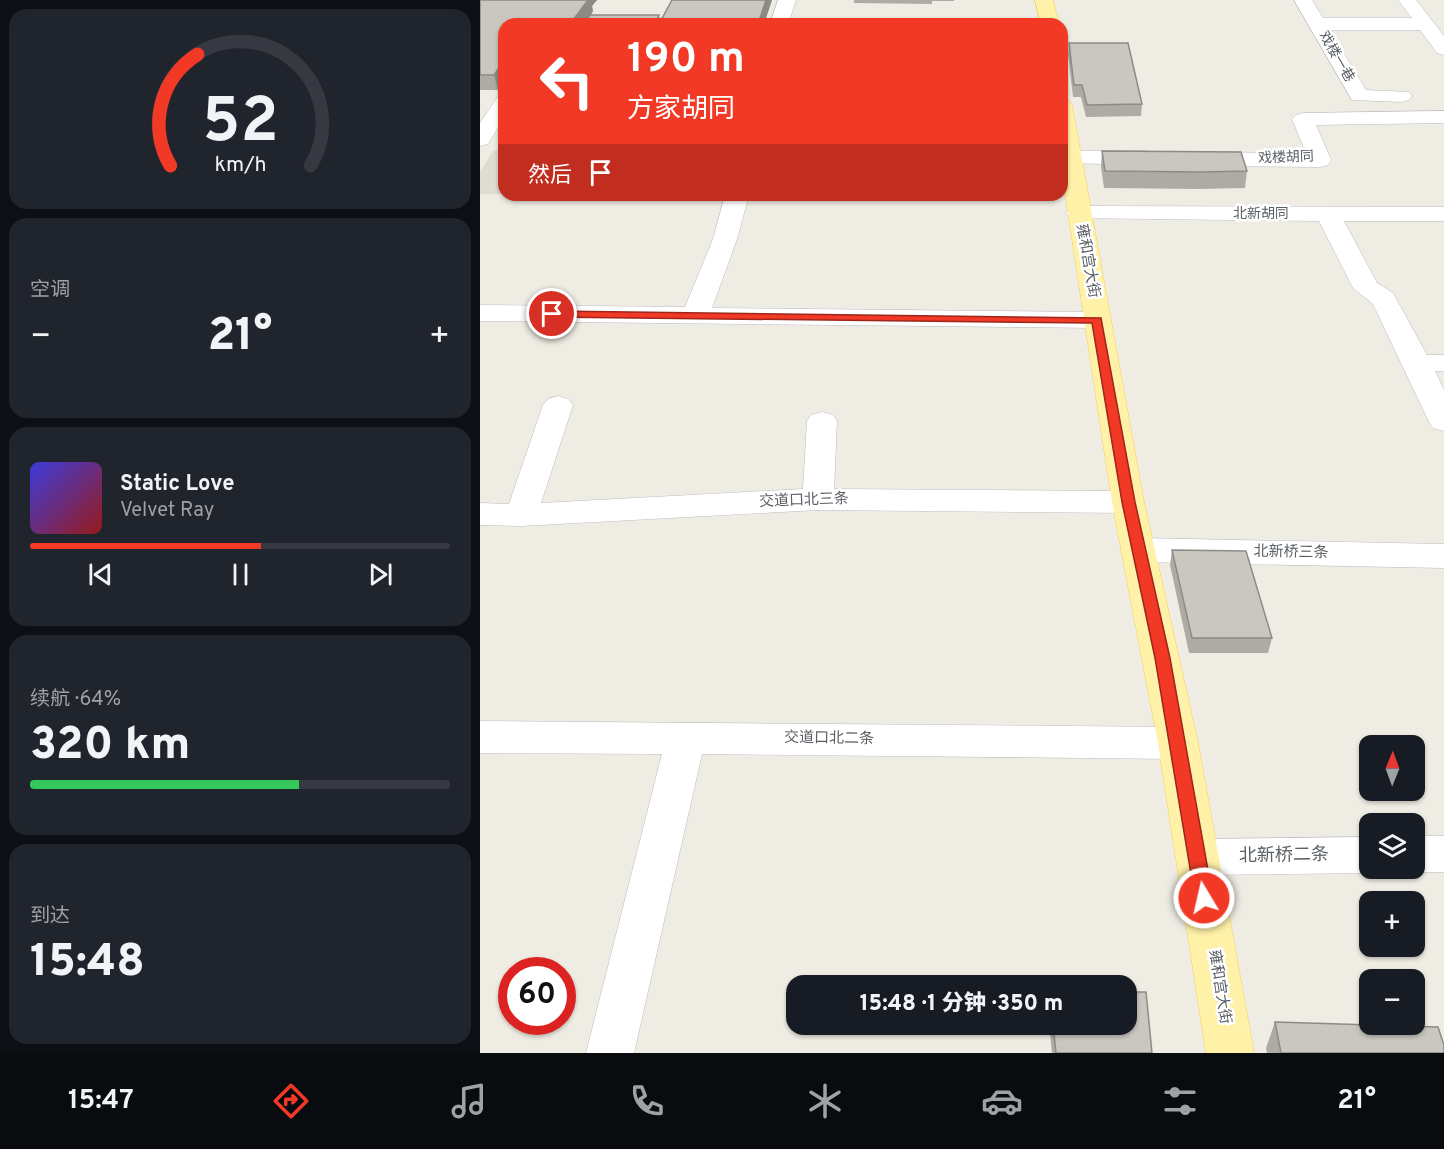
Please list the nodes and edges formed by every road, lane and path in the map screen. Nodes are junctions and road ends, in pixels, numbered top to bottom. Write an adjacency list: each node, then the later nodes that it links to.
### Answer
1 (787, 0): 5 (lane)
2 (1044, 0): 6 (main road)
3 (1303, 0): 7 (lane, 戏楼一巷)
4 (1407, 0): 8 (lane)
5 (781, 18)
6 (1048, 18)
7 (1317, 24): 8 (lane); 11 (lane, 戏楼一巷)
8 (1425, 24): 9 (lane)
9 (1444, 49)
10 (498, 100): 12 (lane)
11 (1442, 117): 14 (lane, 戏楼胡同)
12 (480, 139)
13 (1068, 140): 14 (main road, 雍和宫大街)
14 (1071, 158): 16 (main road, 雍和宫大街)
15 (735, 201): 20 (lane)
16 (1078, 213): 17 (lane, 北新胡同); 21 (main road, 雍和宫大街)
17 (1328, 214): 18 (lane, 北新胡同); 22 (lane)
18 (1443, 216)
19 (480, 313): 20 (lane)
20 (695, 317): 21 (lane)
21 (1097, 320): 27 (main road, 雍和宫大街)
22 (1431, 363): 25 (lane)
23 (558, 405): 29 (lane)
24 (822, 421): 26 (lane)
25 (1444, 422)
26 (818, 499): 27 (lane, 交道口北三条); 29 (lane, 交道口北三条)
27 (1128, 502): 30 (main road, 雍和宫大街)
28 (480, 514): 29 (lane, 交道口北三条)
29 (520, 515)
30 (1138, 550): 31 (lane, 北新桥三条); 34 (main road, 雍和宫大街)
31 (1444, 556)
32 (480, 737): 33 (lane, 交道口北二条)
33 (686, 737): 34 (lane, 交道口北二条); 39 (lane)
34 (1178, 743): 38 (main road, 雍和宫大街)
35 (1425, 854): 36 (lane)
36 (1444, 854)
37 (1359, 855): 38 (lane, 北新桥二条)
38 (1198, 857): 40 (main road, 雍和宫大街)
39 (610, 1053)
40 (1230, 1053)

